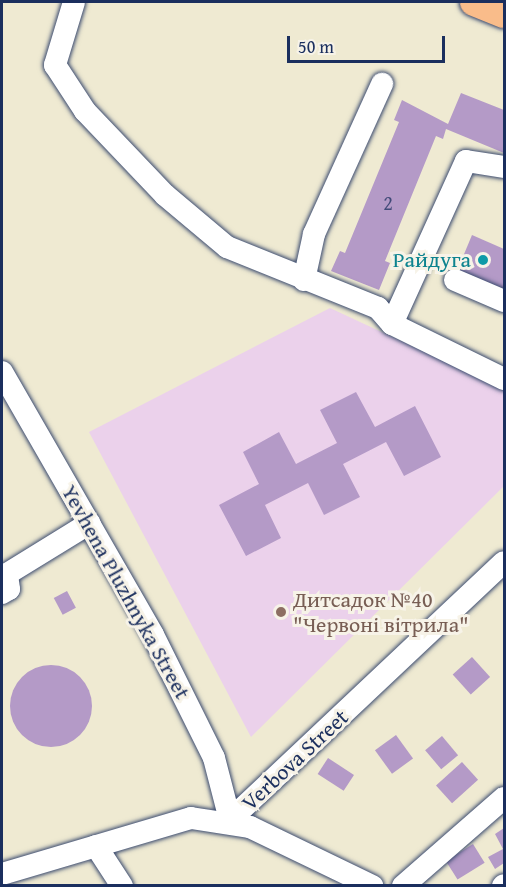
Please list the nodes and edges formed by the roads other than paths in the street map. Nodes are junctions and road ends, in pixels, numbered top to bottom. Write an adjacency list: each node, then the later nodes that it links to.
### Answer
1 (74, 2): 6 (street)
2 (474, 2): 3 (main road)
3 (504, 14)
4 (382, 84): 6 (street)
5 (504, 167): 9 (street)
6 (304, 280): 9 (street)
7 (455, 280): 8 (street)
8 (504, 301)
9 (392, 324): 11 (street)
10 (2, 372): 12 (street, Yevhena Pluzhnyka Street)
11 (504, 379)
12 (90, 523): 14 (street); 16 (street, Yevhena Pluzhnyka Street)
13 (504, 562): 16 (street, Verbova Street)
14 (4, 576)
15 (504, 798): 21 (street)
16 (231, 820): 17 (street, Verbova Street); 20 (street)
17 (96, 846): 18 (street, Verbova Street); 19 (street)
18 (2, 874)
19 (122, 885)
20 (372, 885)
21 (404, 885)

